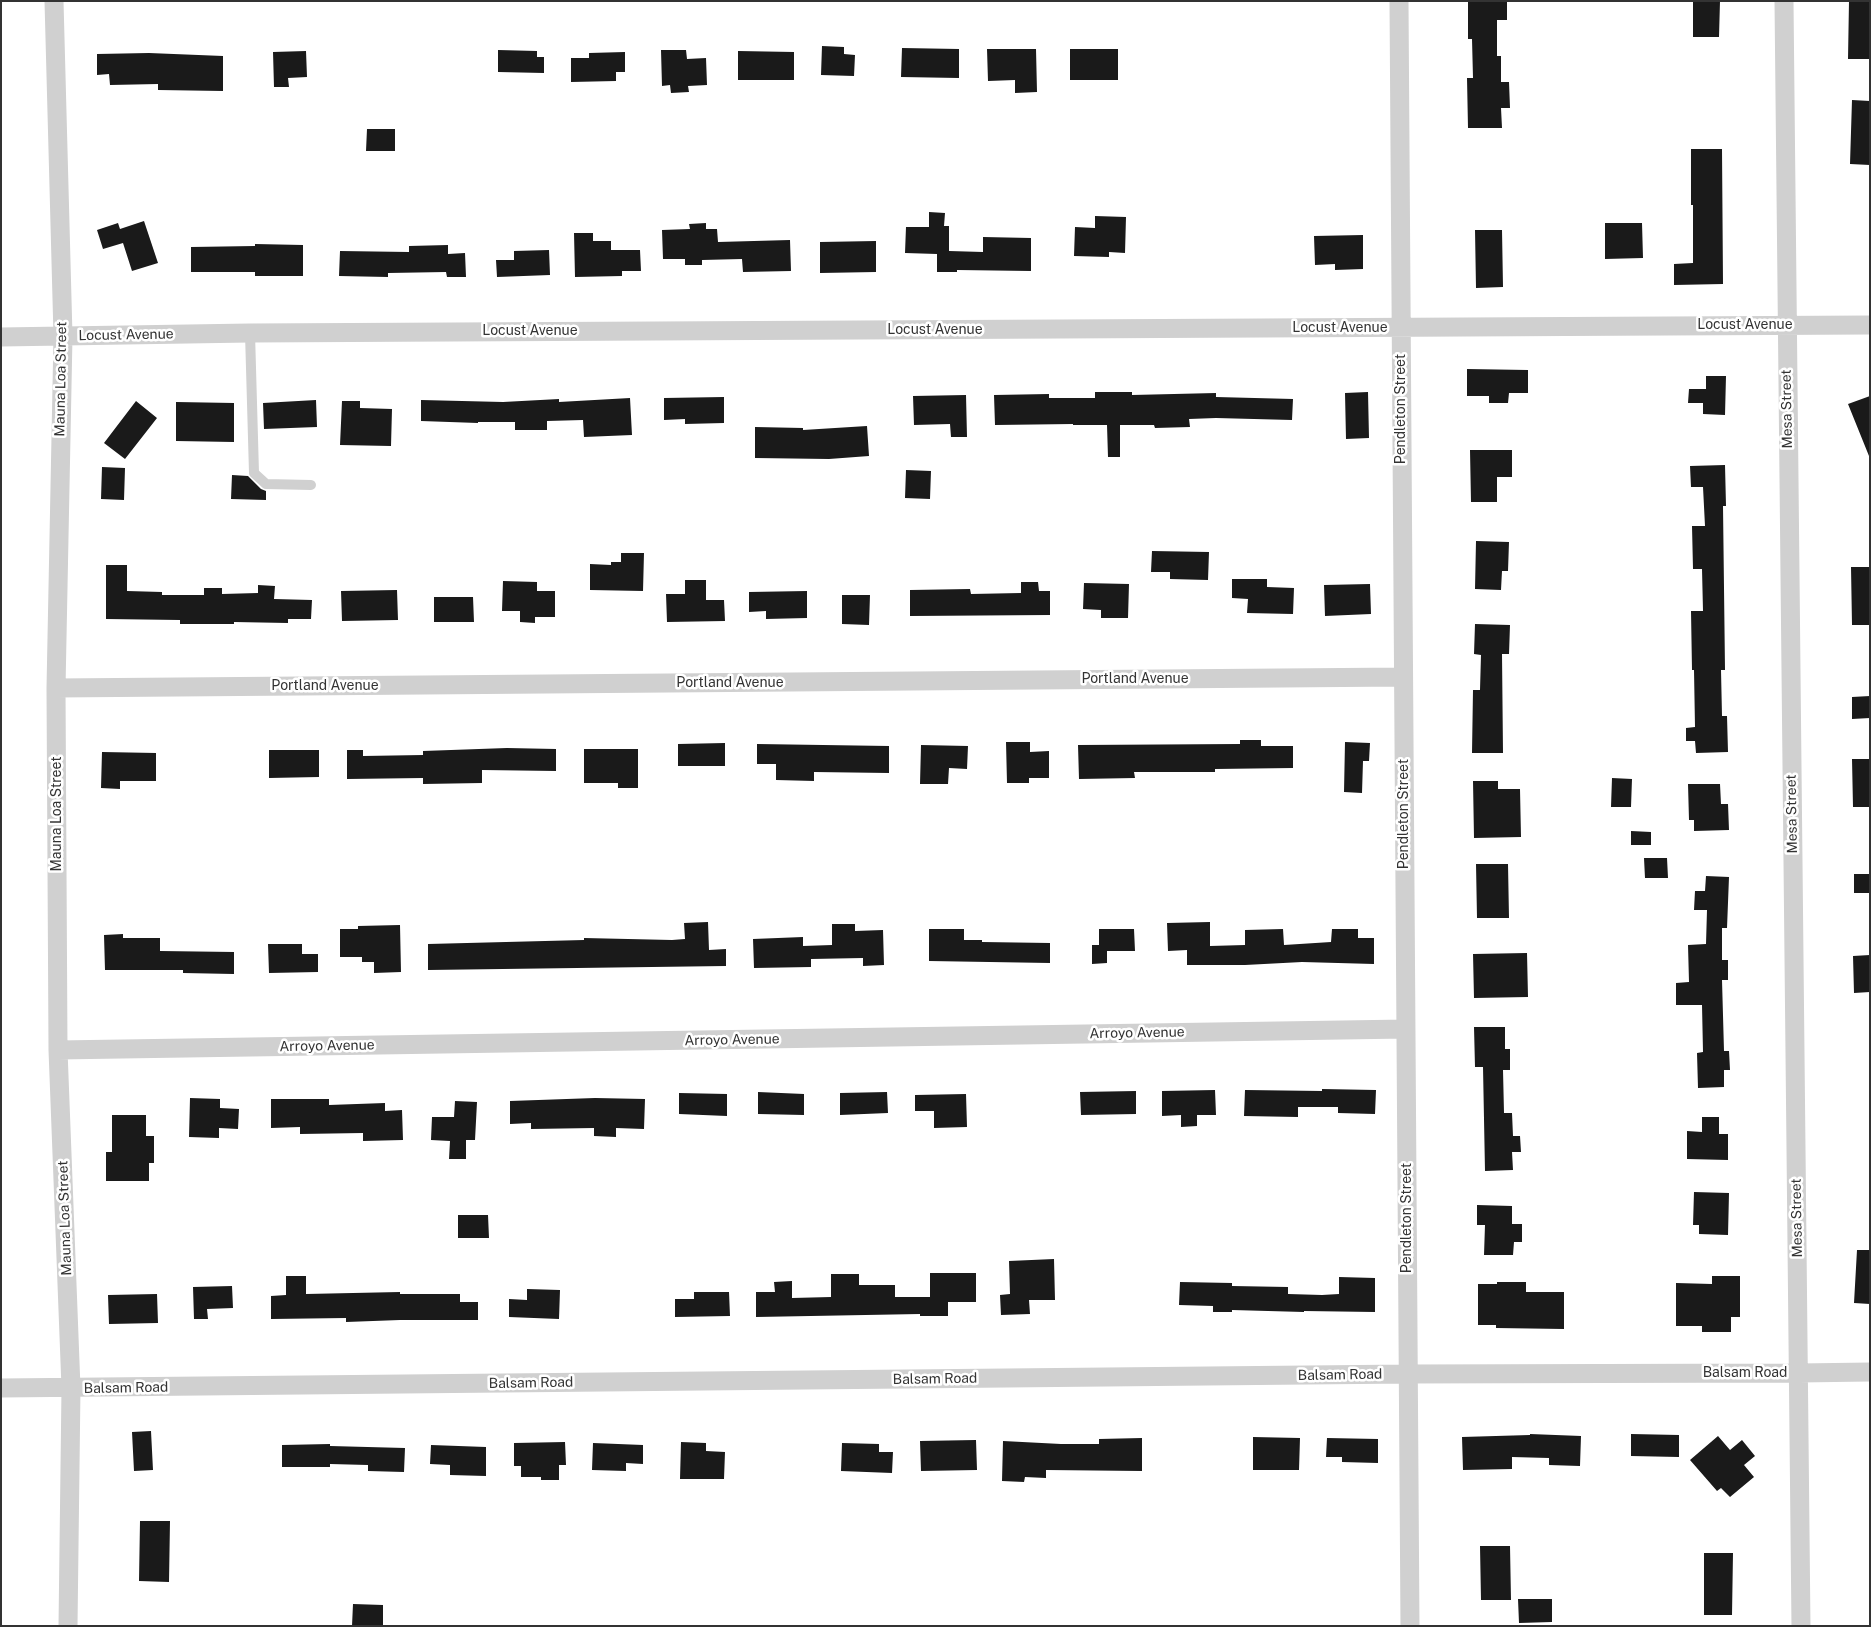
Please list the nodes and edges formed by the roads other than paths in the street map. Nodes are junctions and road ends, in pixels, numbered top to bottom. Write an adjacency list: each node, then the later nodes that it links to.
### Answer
1 (54, 1): 8 (street, Mauna Loa Street)
2 (1399, 1): 6 (street, Pendleton Street)
3 (1784, 1): 4 (street, Mesa Street)
4 (1786, 324): 5 (street, Locust Avenue); 6 (street, Locust Avenue); 16 (street, Mesa Street)
5 (1870, 325)
6 (1401, 328): 7 (street, Locust Avenue); 11 (street, Pendleton Street)
7 (250, 333): 8 (street, Locust Avenue); 10 (lane)
8 (62, 336): 9 (street, Locust Avenue); 12 (street, Mauna Loa Street)
9 (1, 337)
10 (311, 485)
11 (1403, 677): 12 (street, Portland Avenue); 13 (street, Pendleton Street)
12 (56, 688): 14 (street, Mauna Loa Street)
13 (1406, 1029): 14 (street, Arroyo Avenue); 17 (street, Pendleton Street)
14 (58, 1050): 19 (street, Mauna Loa Street)
15 (1870, 1372): 16 (street, Balsam Road)
16 (1799, 1373): 17 (street, Balsam Road); 22 (street, Mesa Street)
17 (1408, 1374): 19 (street, Balsam Road); 21 (street, Pendleton Street)
18 (1, 1388): 19 (street, Balsam Road)
19 (71, 1388): 20 (street, Mauna Loa Street)
20 (68, 1626)
21 (1410, 1626)
22 (1800, 1626)

